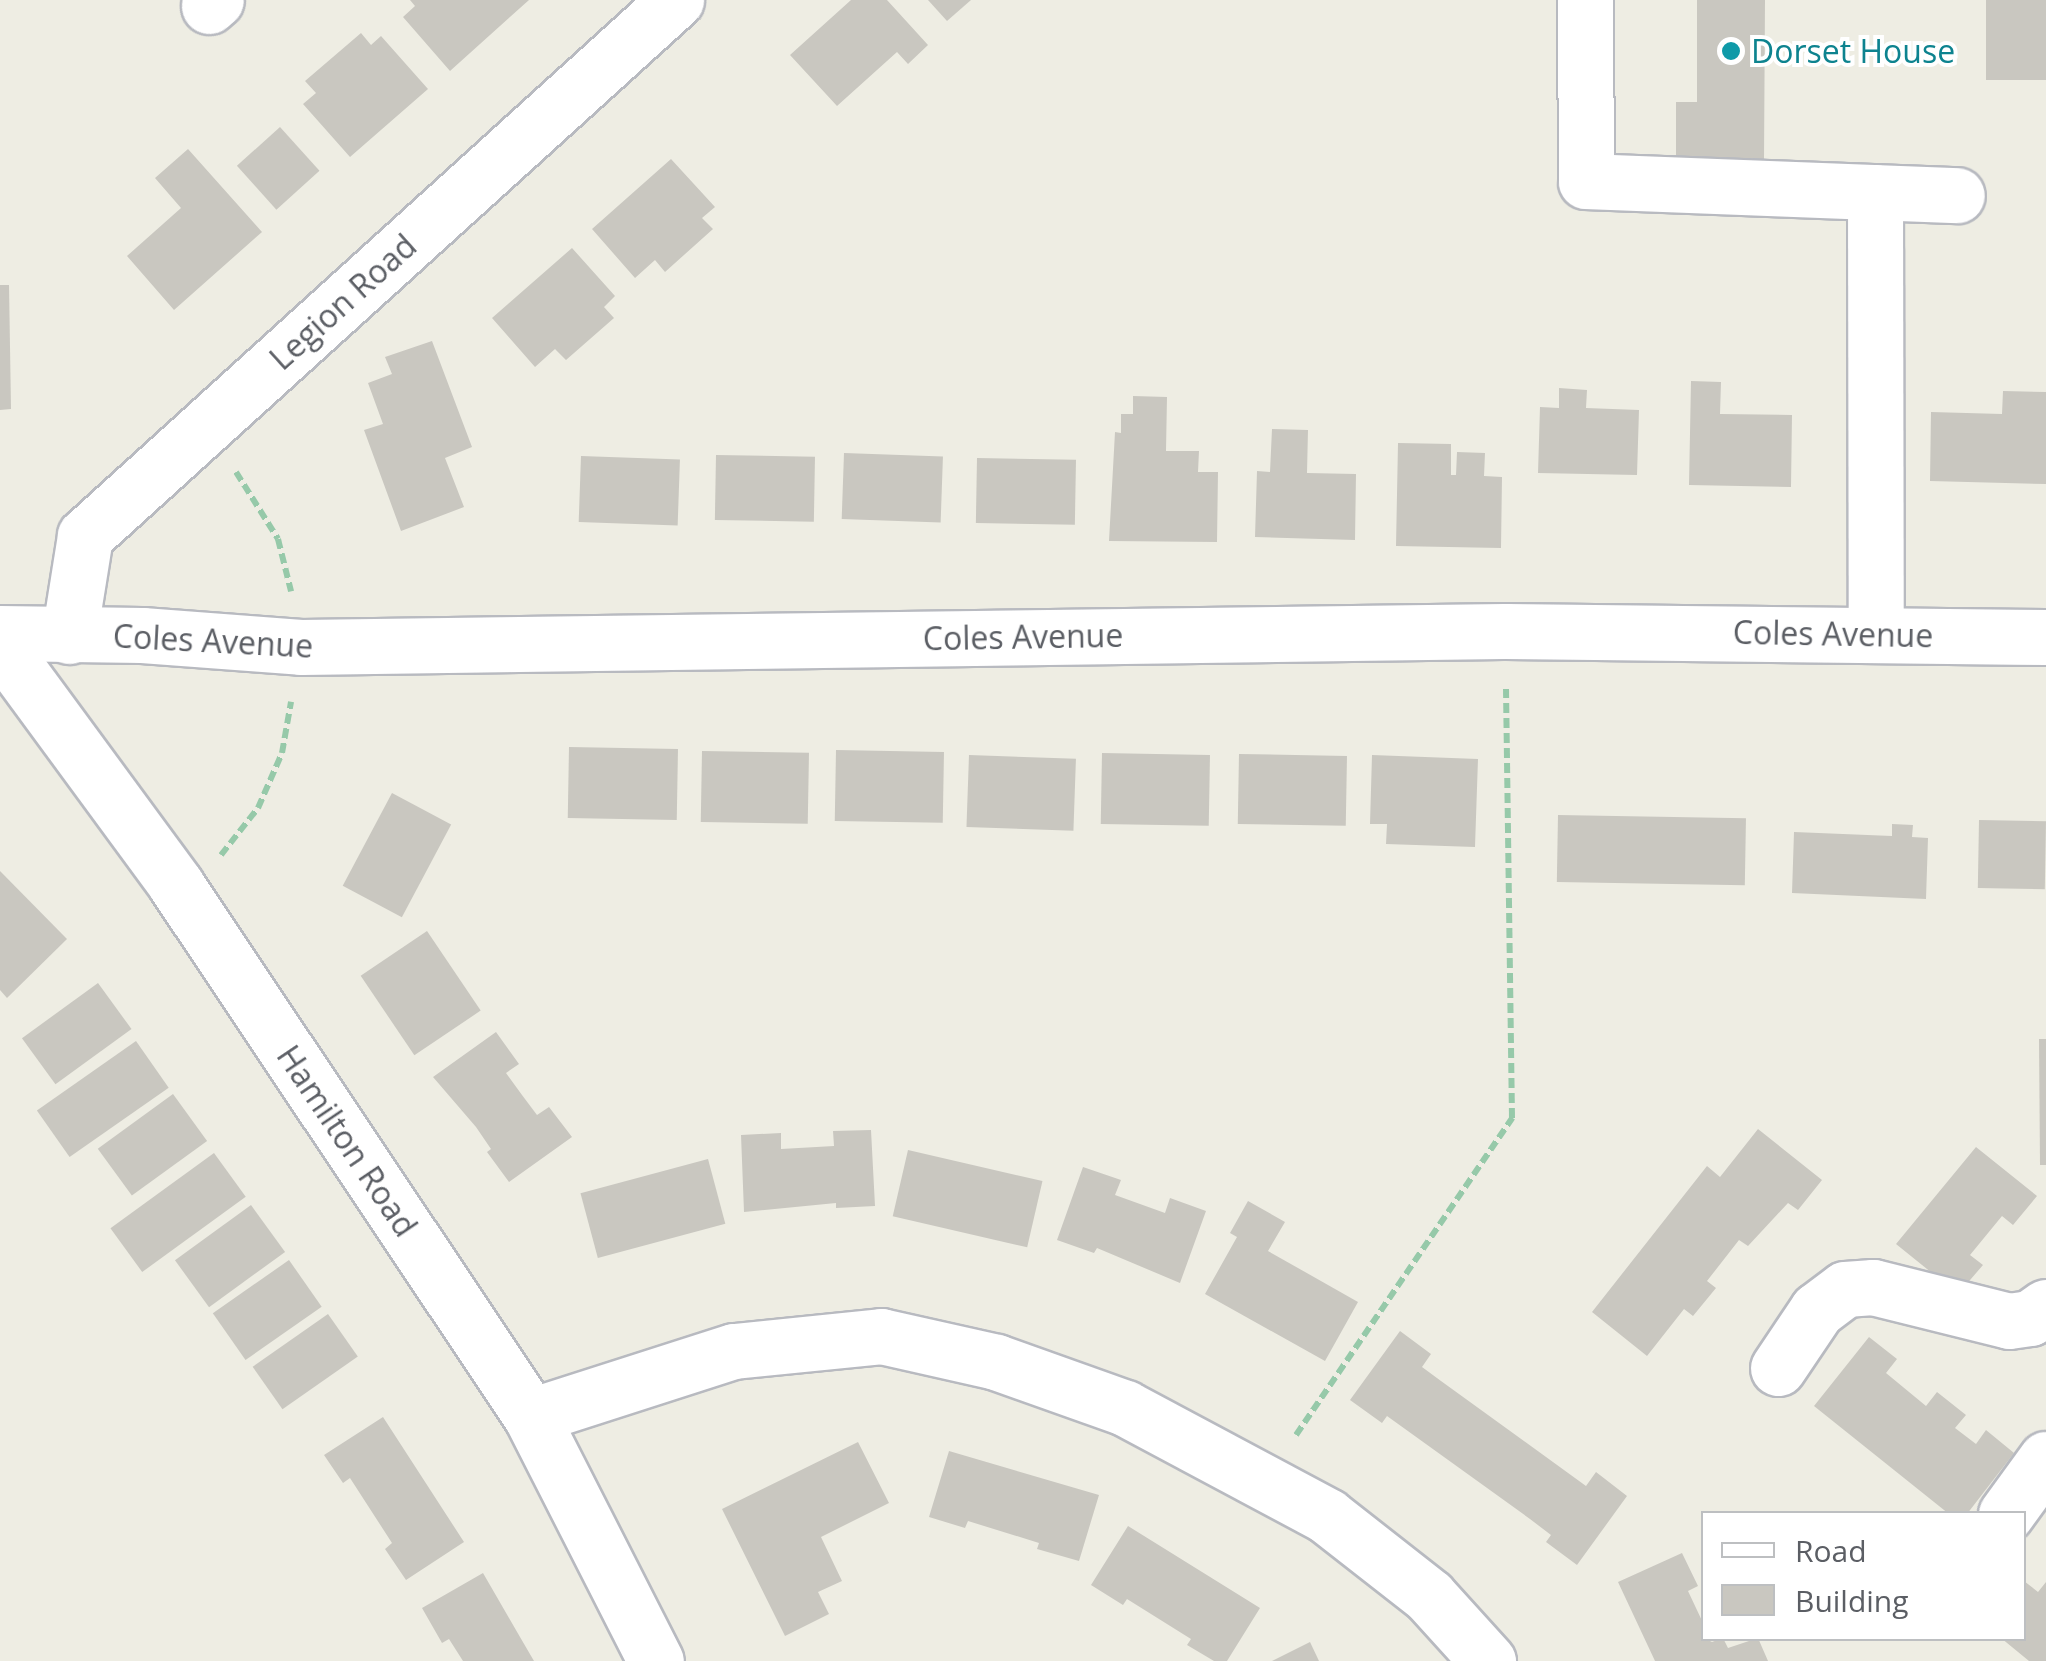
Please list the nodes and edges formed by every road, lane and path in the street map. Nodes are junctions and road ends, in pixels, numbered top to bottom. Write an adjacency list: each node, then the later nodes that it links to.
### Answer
1 (676, 0): 8 (street, Legion Road)
2 (1585, 0): 3 (street)
3 (1875, 192): 4 (street); 7 (street)
4 (1958, 195)
5 (1506, 630): 7 (street, Coles Avenue); 8 (street, Coles Avenue); 15 (path)
6 (0, 634): 8 (street, Coles Avenue)
7 (1876, 635): 9 (street, Coles Avenue)
8 (69, 636)
9 (2046, 637)
10 (0, 645): 13 (street, Hamilton Road)
11 (2046, 1307): 12 (street)
12 (1778, 1368)
13 (531, 1416): 15 (street); 17 (street, Hamilton Road)
14 (2046, 1459): 16 (street)
15 (1264, 1481): 18 (street)
16 (2008, 1511)
17 (656, 1661)
18 (1488, 1661)

